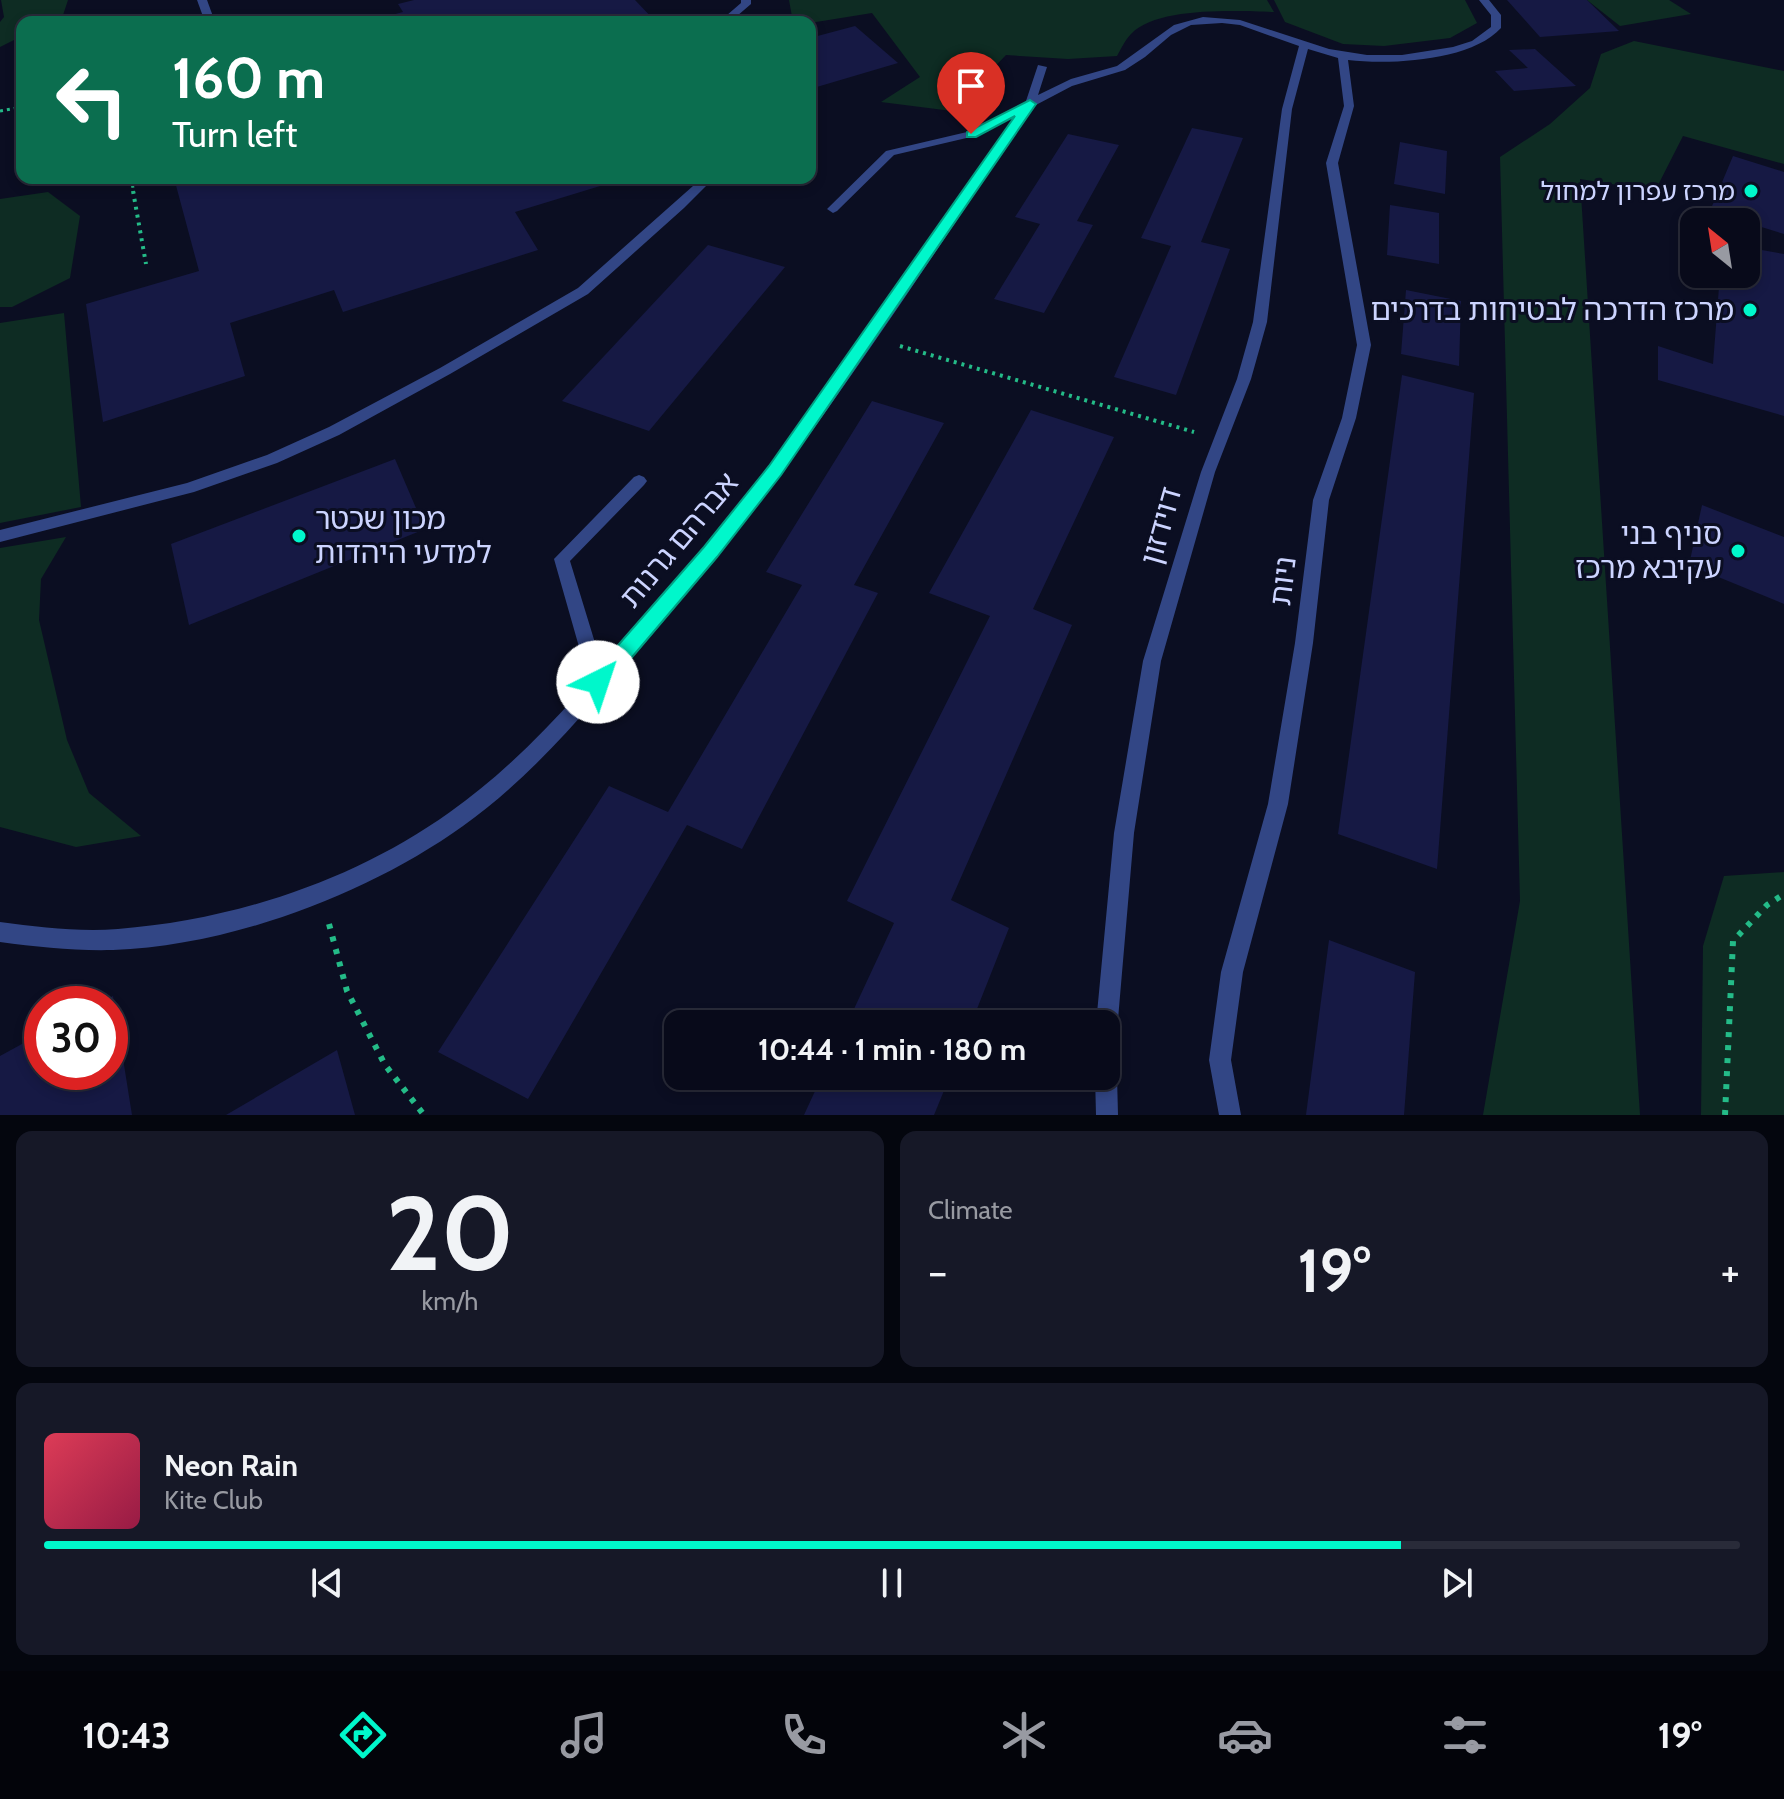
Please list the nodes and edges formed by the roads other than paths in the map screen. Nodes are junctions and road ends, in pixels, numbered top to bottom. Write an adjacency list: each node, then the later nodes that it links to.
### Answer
1 (746, 0): 3 (street)
2 (1484, 0): 5 (street)
3 (732, 16)
4 (1304, 44): 5 (street); 7 (street); 14 (street, דוידזון)
5 (1343, 56): 17 (street, ניות)
6 (1042, 67): 7 (street, אברהם גרנות)
7 (1030, 104): 9 (street); 12 (street, אברהם גרנות)
8 (702, 184): 11 (street)
9 (833, 209)
10 (639, 481): 12 (street)
11 (0, 536)
12 (598, 682): 13 (street, אברהם גרנות)
13 (0, 932)
14 (1108, 1010)
15 (1106, 1090): 16 (street)
16 (1107, 1115)
17 (1230, 1115)

